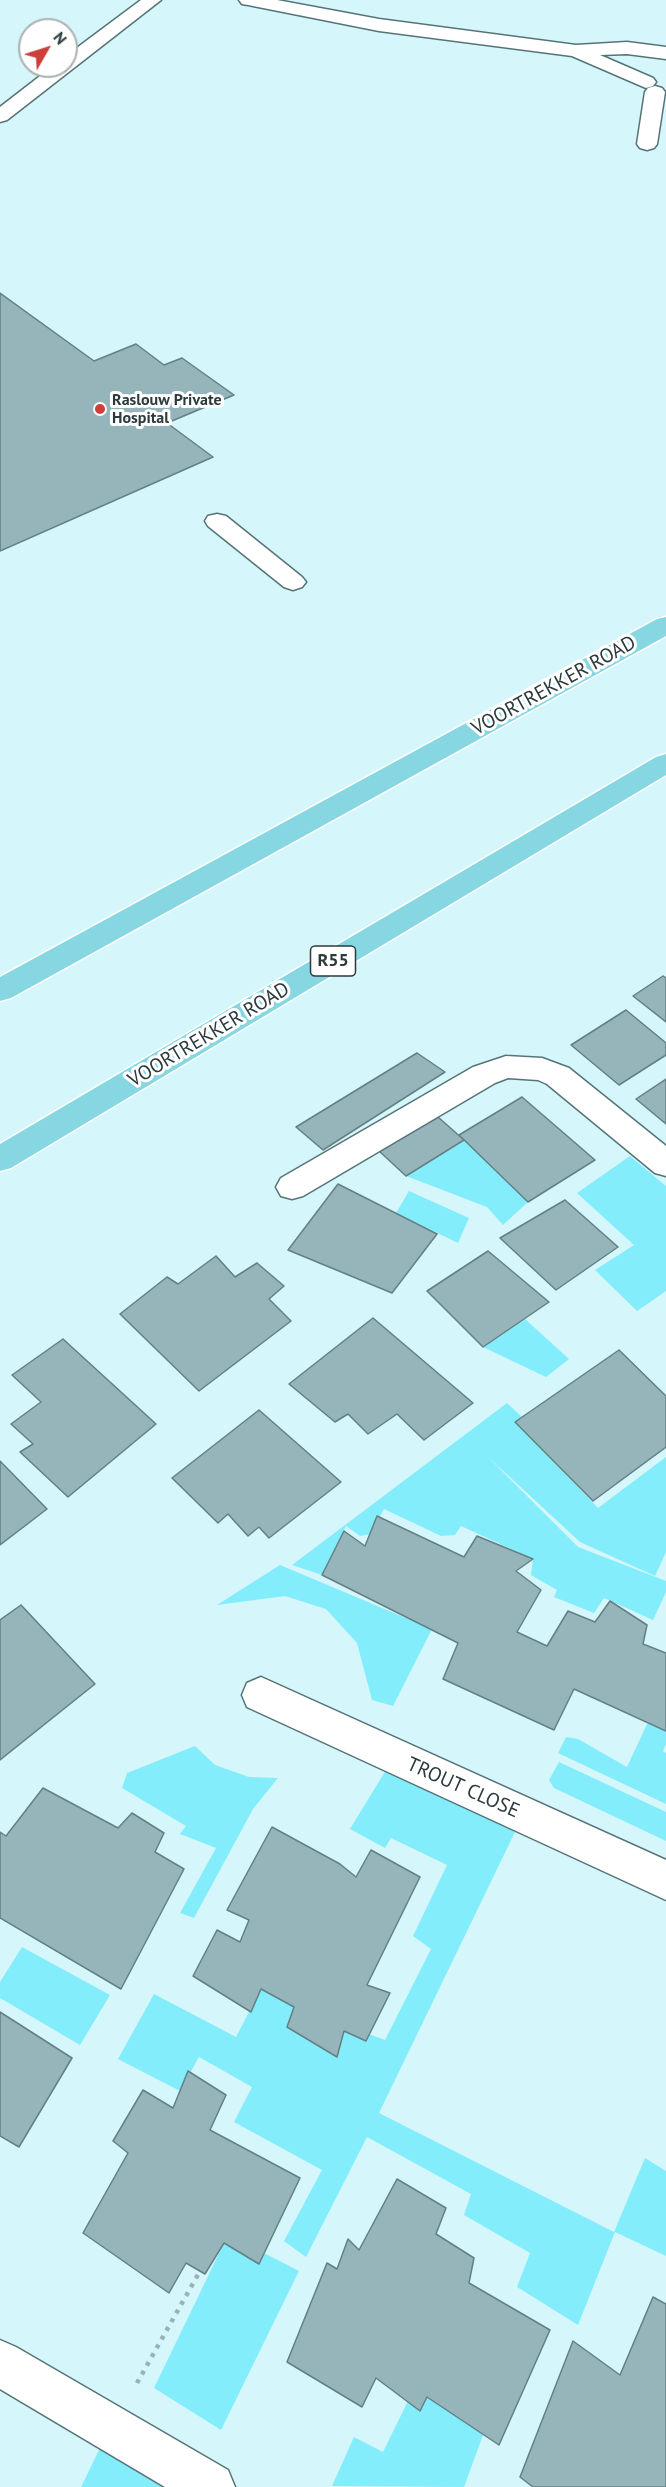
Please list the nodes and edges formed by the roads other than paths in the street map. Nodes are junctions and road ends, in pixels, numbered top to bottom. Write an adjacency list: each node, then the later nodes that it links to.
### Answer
1 (152, 0): 5 (street)
2 (248, 0): 3 (street)
3 (576, 51): 4 (street); 7 (street)
4 (666, 54): 7 (street)
5 (78, 55)
6 (48, 78): 8 (street)
7 (656, 91): 9 (street)
8 (0, 116)
9 (666, 134)
10 (217, 521): 11 (street)
11 (293, 582)
12 (666, 625): 14 (main road, VOORTREKKER ROAD)
13 (666, 763): 15 (main road, VOORTREKKER ROAD / R55)
14 (0, 990)
15 (0, 1159)
16 (666, 1164): 17 (street)
17 (292, 1186)
18 (261, 1695): 19 (street, TROUT CLOSE)
19 (666, 1880)
20 (0, 2363): 21 (street)
21 (211, 2487)

